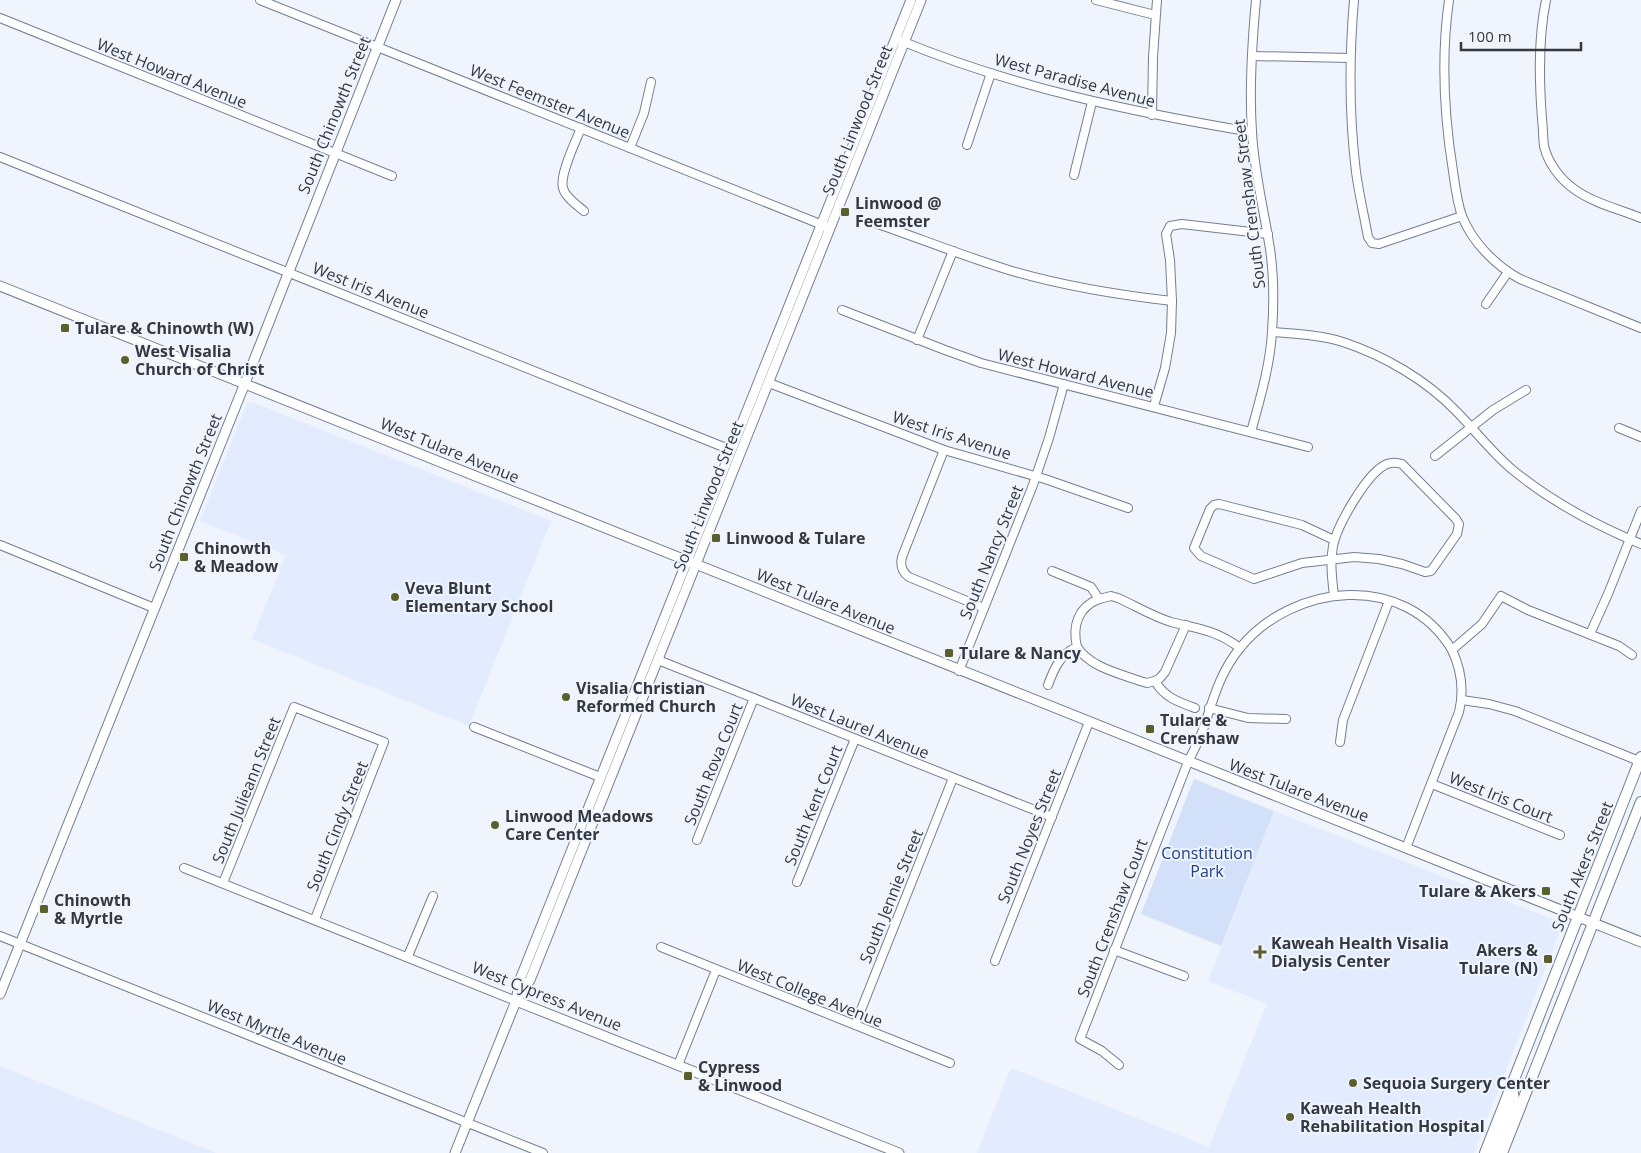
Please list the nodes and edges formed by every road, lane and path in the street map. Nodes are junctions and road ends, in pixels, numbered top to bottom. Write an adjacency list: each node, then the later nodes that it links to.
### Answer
1 (260, 0): 15 (street, West Feemster Avenue)
2 (396, 0): 15 (street, South Chinowth Street)
3 (911, 0): 13 (street, South Linwood Street)
4 (1096, 0): 11 (street)
5 (1157, 0): 11 (street)
6 (1256, 0): 16 (street, South Crenshaw Street)
7 (1354, 0): 17 (street)
8 (1449, 0): 31 (street)
9 (1546, 0): 32 (street)
10 (920, 1): 14 (street, South Linwood Street)
11 (1155, 15): 21 (street)
12 (0, 18): 26 (street, West Howard Avenue)
13 (895, 38): 14 (street, West Paradise Avenue); 34 (street, South Linwood Street)
14 (904, 42): 18 (street, West Paradise Avenue); 35 (street, South Linwood Street)
15 (377, 46): 22 (street, West Feemster Avenue); 26 (street, South Chinowth Street)
16 (1252, 56): 17 (street); 23 (street, South Crenshaw Street)
17 (1350, 58): 31 (street)
18 (991, 73): 20 (street, West Paradise Avenue); 24 (street)
19 (651, 82): 25 (street)
20 (1092, 102): 21 (street, West Paradise Avenue); 28 (street)
21 (1152, 115): 23 (street, West Paradise Avenue)
22 (581, 128): 25 (street, West Feemster Avenue); 30 (street)
23 (1252, 132): 36 (street, South Crenshaw Street)
24 (967, 144)
25 (630, 148): 34 (street, West Feemster Avenue)
26 (334, 153): 29 (street, West Howard Avenue); 38 (street, South Chinowth Street)
27 (0, 156): 38 (street, West Iris Avenue)
28 (1074, 175)
29 (392, 176)
30 (584, 211)
31 (1462, 216): 39 (street)
32 (1641, 218)
33 (876, 223): 37 (street)
34 (821, 225): 35 (street, West Feemster Avenue); 58 (street, South Linwood Street)
35 (830, 228): 48 (street, South Linwood Street)
36 (1268, 234): 41 (street); 45 (street, South Crenshaw Street)
37 (953, 251): 41 (street); 46 (street)
38 (288, 272): 47 (street, South Chinowth Street); 58 (street, West Iris Avenue)
39 (1508, 272): 42 (street); 44 (street)
40 (0, 286): 47 (street, West Tulare Avenue)
41 (1172, 300): 51 (street)
42 (1486, 304)
43 (842, 310): 46 (street, West Howard Avenue)
44 (1641, 328)
45 (1272, 332): 52 (street); 54 (street, South Crenshaw Street)
46 (917, 340): 49 (street, West Howard Avenue)
47 (245, 383): 69 (street, West Tulare Avenue); 74 (street, South Chinowth Street)
48 (769, 383): 56 (street, South Linwood Street); 59 (street, West Iris Avenue)
49 (1064, 384): 51 (street, West Howard Avenue); 61 (street, South Nancy Street)
50 (1526, 390): 52 (street)
51 (1154, 406): 54 (street, West Howard Avenue)
52 (1471, 427): 60 (street); 64 (street)
53 (1619, 428): 55 (street)
54 (1251, 432): 57 (street, West Howard Avenue)
55 (1641, 437)
56 (745, 444): 58 (street); 69 (street, South Linwood Street)
57 (1308, 447)
58 (731, 450): 69 (street, South Linwood Street)
59 (944, 450): 61 (street, West Iris Avenue); 75 (street)
60 (1435, 456)
61 (1036, 476): 62 (street, West Iris Avenue); 75 (street, South Nancy Street)
62 (1128, 508)
63 (1641, 511): 64 (street)
64 (1629, 539): 66 (street); 77 (street)
65 (1334, 540): 68 (street); 68 (street); 68 (street)
66 (1641, 544)
67 (0, 545): 74 (street)
68 (1331, 558): 71 (street)
69 (692, 563): 82 (street, South Linwood Street); 83 (street, South Linwood Street); 84 (street, West Tulare Avenue)
70 (1052, 570): 72 (street)
71 (1334, 596): 73 (street); 79 (street)
72 (1099, 599): 76 (street); 78 (street)
73 (1389, 601): 80 (street); 96 (street)
74 (154, 608): 117 (street, South Chinowth Street)
75 (984, 608): 84 (street, South Nancy Street)
76 (1186, 625): 79 (street); 85 (street)
77 (1590, 634): 80 (street); 81 (street)
78 (1077, 647): 85 (street); 86 (street)
79 (1240, 648): 91 (street)
80 (1452, 650): 88 (street)
81 (1632, 655)
82 (658, 660): 83 (street); 87 (street, West Laurel Avenue); 104 (street, South Linwood Street)
83 (644, 669): 99 (street, South Linwood Street)
84 (959, 671): 93 (street, West Tulare Avenue)
85 (1155, 681): 90 (street)
86 (1048, 686)
87 (754, 698): 95 (street, West Laurel Avenue); 106 (street, South Rova Court)
88 (1462, 700): 97 (street); 101 (street)
89 (294, 707): 110 (street, South Julieann Street); 113 (street, South Cindy Street)
90 (1195, 708)
91 (1209, 708): 92 (street); 98 (street)
92 (1286, 719)
93 (1089, 722): 98 (street, West Tulare Avenue); 103 (street, South Noyes Street)
94 (474, 727): 99 (street)
95 (855, 739): 100 (street, West Laurel Avenue); 109 (street, South Kent Court)
96 (1340, 742)
97 (1640, 759): 112 (main road, South Akers Street)
98 (1188, 762): 107 (street, West Tulare Avenue); 119 (street, South Crenshaw Court)
99 (600, 777): 104 (street); 125 (street, South Linwood Street)
100 (953, 778): 103 (street, West Laurel Avenue); 126 (street, South Jennie Street)
101 (1432, 784): 105 (street, West Iris Court); 107 (street)
102 (1641, 802): 114 (main road, South Akers Street)
103 (1052, 817): 121 (street, South Noyes Street)
104 (592, 827): 125 (street, South Linwood Street)
105 (1560, 835)
106 (697, 840)
107 (1406, 848): 112 (street, West Tulare Avenue)
108 (184, 868): 110 (street, West Cypress Avenue)
109 (797, 882)
110 (223, 884): 113 (street, West Cypress Avenue)
111 (433, 896): 120 (street)
112 (1577, 917): 114 (street, West Tulare Avenue); 130 (main road, South Akers Street)
113 (315, 919): 120 (street, West Cypress Avenue)
114 (1593, 923): 116 (street, West Tulare Avenue); 137 (main road, South Akers Street)
115 (0, 936): 117 (street, West Myrtle Avenue)
116 (1641, 942)
117 (19, 945): 124 (street, South Chinowth Street); 131 (street, West Myrtle Avenue)
118 (660, 947): 122 (street, West College Avenue)
119 (1114, 950): 123 (street); 129 (street, South Crenshaw Court)
120 (408, 956): 125 (street, West Cypress Avenue)
121 (995, 961)
122 (716, 970): 126 (street, West College Avenue); 128 (street)
123 (1184, 976)
124 (0, 994)
125 (516, 1001): 128 (street, West Cypress Avenue); 131 (street, South Linwood Street)
126 (855, 1025): 127 (street, West College Avenue)
127 (950, 1063)
128 (678, 1065): 134 (street, West Cypress Avenue)
129 (1120, 1065)
130 (1512, 1086): 135 (main road, South Akers Street); 136 (main road)
131 (468, 1122): 132 (street, South Linwood Street); 133 (street, West Myrtle Avenue)
132 (455, 1153)
133 (543, 1153)
134 (899, 1153)
135 (1485, 1153)
136 (1492, 1153)
137 (1502, 1153)

